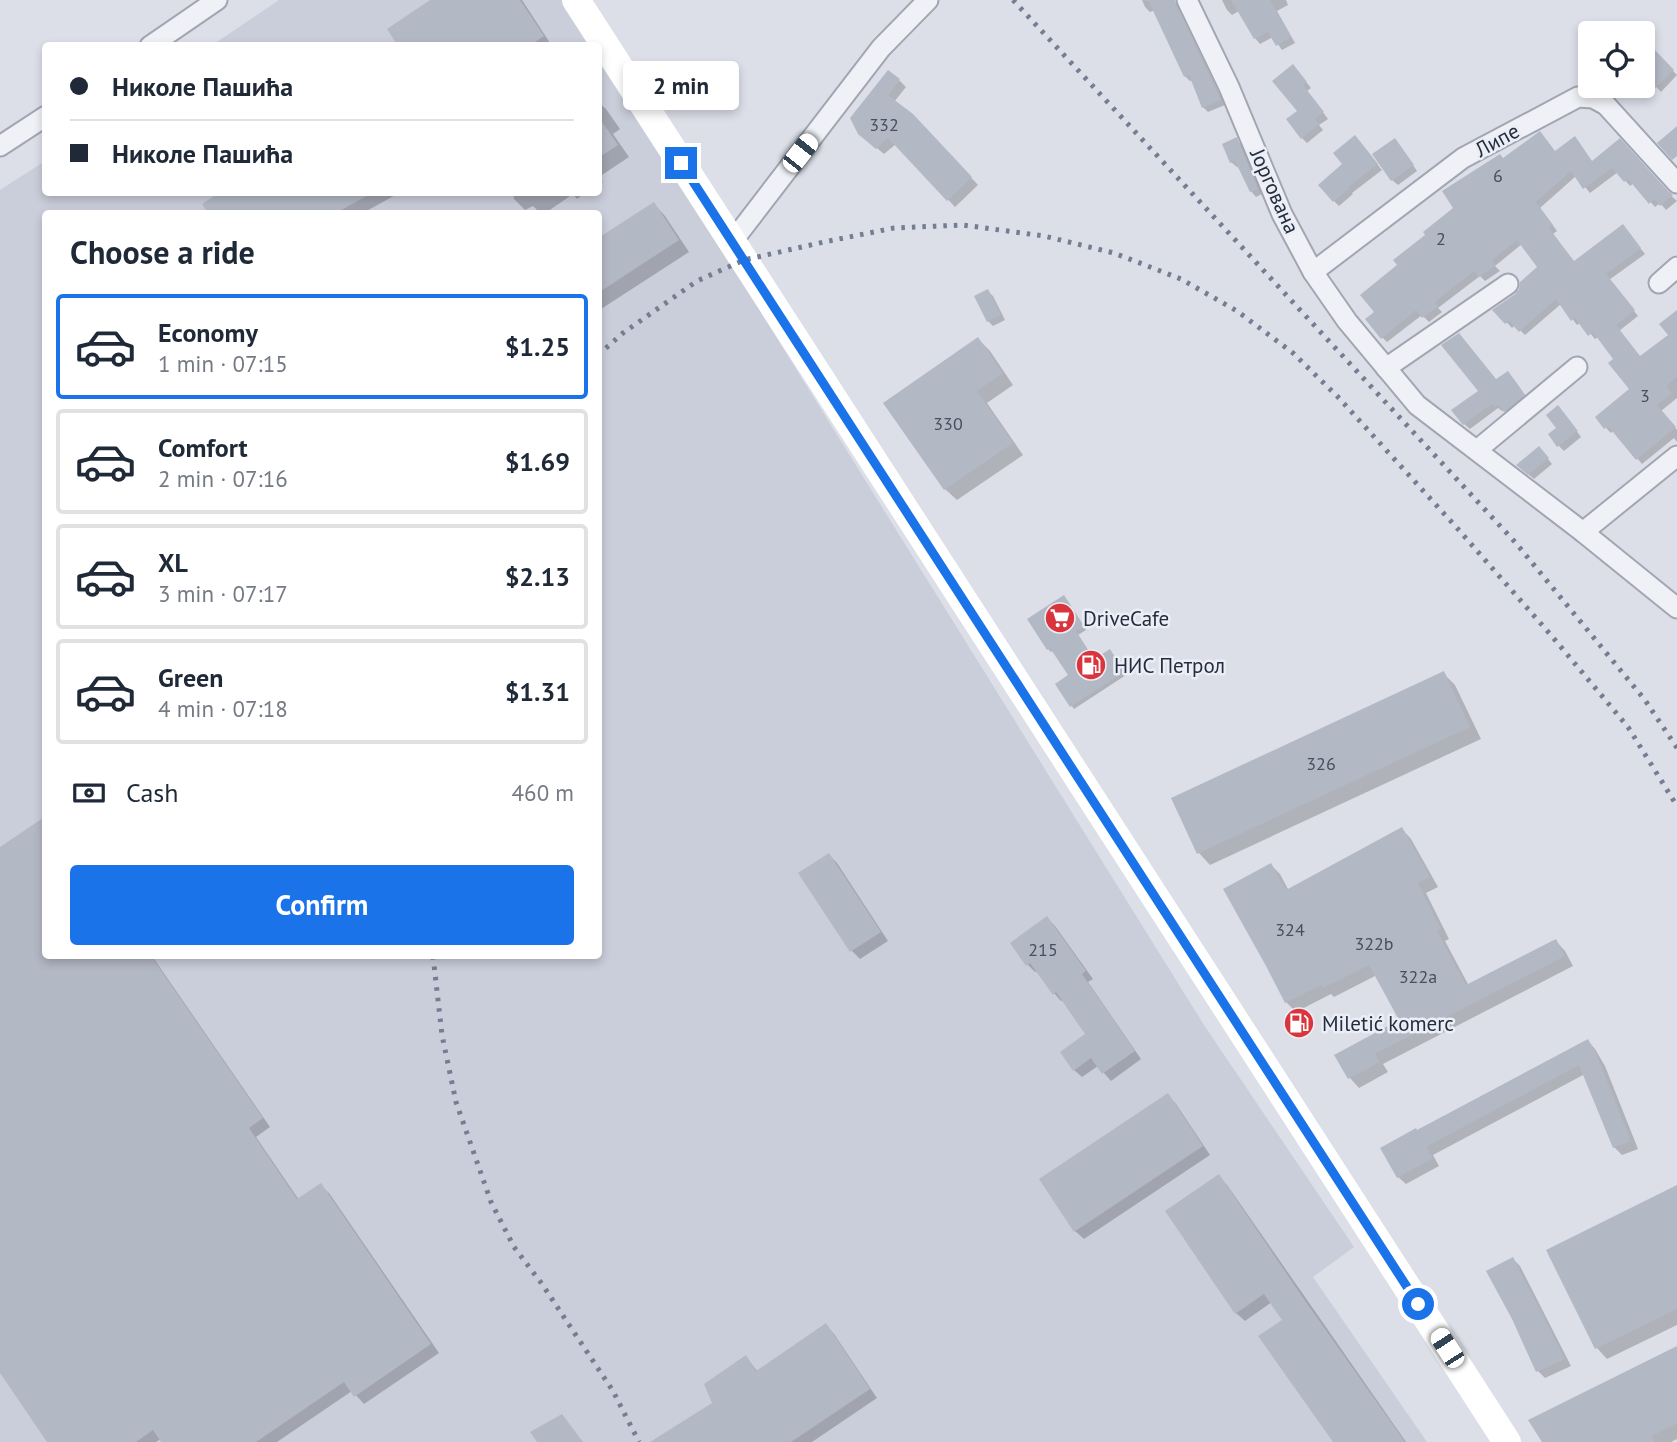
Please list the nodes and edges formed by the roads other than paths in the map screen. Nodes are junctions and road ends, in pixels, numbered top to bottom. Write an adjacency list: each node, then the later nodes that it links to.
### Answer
1 (217, 0): 5 (street)
2 (576, 0): 9 (main road)
3 (928, 0): 9 (street)
4 (1187, 0): 11 (street, Јоргована)
5 (156, 42)
6 (42, 119): 7 (street)
7 (0, 146)
8 (1677, 183): 11 (street, Липе)
9 (732, 242): 20 (main road)
10 (1677, 267): 12 (street)
11 (1313, 272): 15 (street, Јоргована)
12 (1658, 283)
13 (1508, 284): 15 (street)
14 (1577, 367): 16 (street)
15 (1387, 368): 16 (street, Јоргована)
16 (1477, 450): 18 (street, Јоргована)
17 (1677, 456): 18 (street)
18 (1583, 532): 19 (street, Јоргована)
19 (1677, 608)
20 (1507, 1442)

